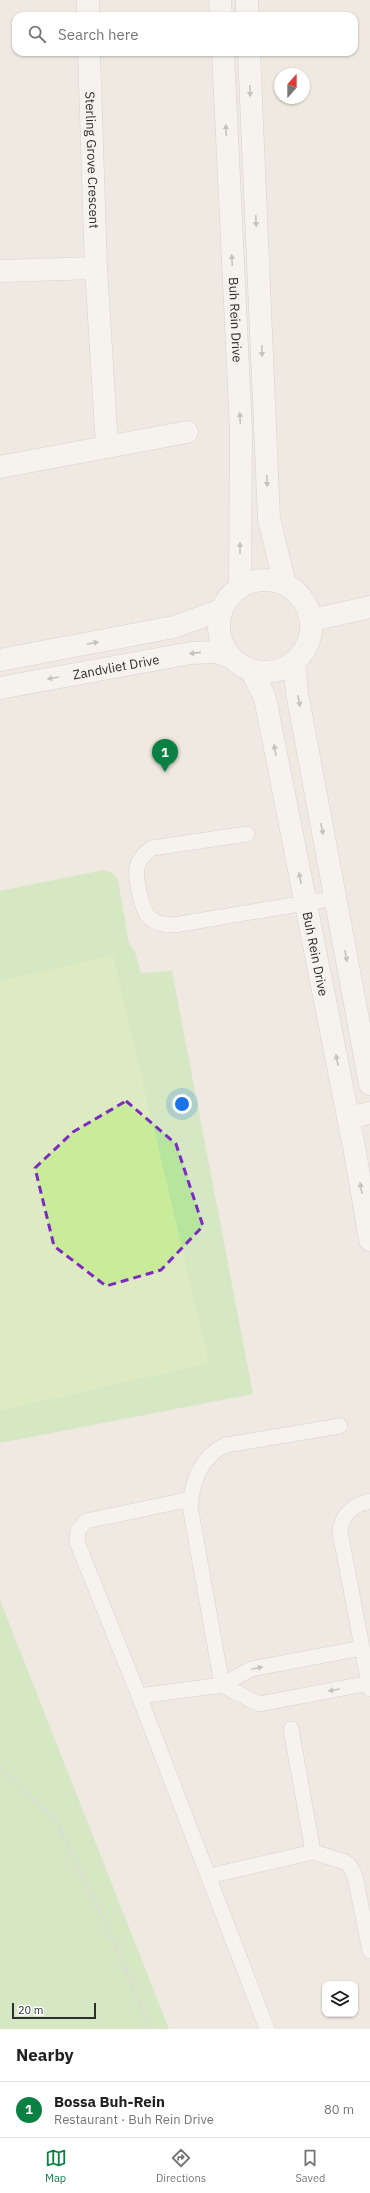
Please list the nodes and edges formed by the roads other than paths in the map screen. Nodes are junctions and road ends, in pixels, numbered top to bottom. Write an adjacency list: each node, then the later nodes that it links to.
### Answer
1 (88, 0): 4 (street)
2 (220, 0): 5 (street)
3 (246, 0): 6 (street)
4 (88, 12)
5 (221, 12)
6 (247, 12)
7 (89, 56): 10 (street, Sterling Grove Crescent)
8 (222, 56): 16 (street, Buh Rein Drive, one-way to 8)
9 (249, 56): 15 (street, Buh Rein Drive, one-way to 15)
10 (96, 268): 11 (street); 13 (street, Sterling Grove Crescent)
11 (0, 271)
12 (187, 432): 13 (street)
13 (108, 447): 14 (street)
14 (0, 467)
15 (285, 584): 16 (street); 19 (street)
16 (240, 587): 18 (street)
17 (370, 607): 19 (street)
18 (221, 610): 20 (street); 21 (street, Zandvliet Drive, one-way to 18)
19 (312, 620): 22 (street)
20 (232, 658): 23 (street); 24 (street, Zandvliet Drive, one-way to 24)
21 (0, 660)
22 (294, 662): 23 (street); 26 (street, one-way to 26)
23 (252, 670): 27 (street, Buh Rein Drive, one-way to 23)
24 (0, 688)
25 (247, 834): 27 (lane)
26 (335, 898): 27 (lane); 28 (street, one-way to 28)
27 (305, 902): 30 (street, Buh Rein Drive, one-way to 27)
28 (370, 1084)
29 (370, 1113): 30 (street)
30 (348, 1118): 31 (street, Buh Rein Drive, one-way to 30)
31 (370, 1240)
32 (340, 1426): 33 (lane)
33 (191, 1499): 36 (lane); 38 (lane)
34 (370, 1501): 35 (lane)
35 (362, 1648): 36 (lane, one-way to 35); 37 (lane)
36 (222, 1684): 37 (lane, one-way to 36); 38 (lane)
37 (369, 1686)
38 (140, 1696): 41 (lane)
39 (291, 1729): 40 (lane)
40 (313, 1852): 41 (lane); 42 (lane)
41 (208, 1876): 43 (lane)
42 (370, 1951)
43 (267, 2029)

